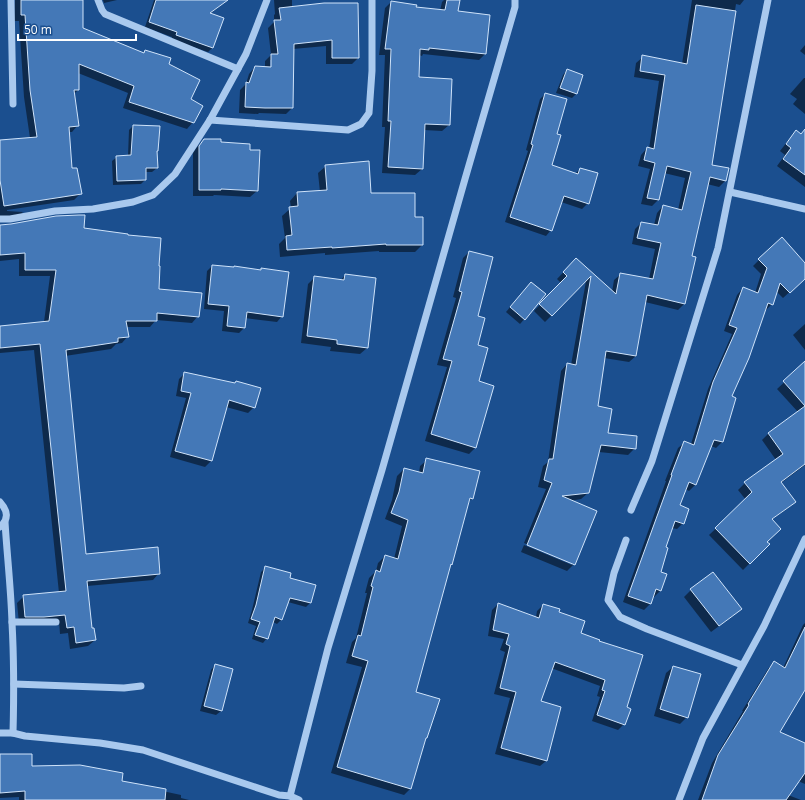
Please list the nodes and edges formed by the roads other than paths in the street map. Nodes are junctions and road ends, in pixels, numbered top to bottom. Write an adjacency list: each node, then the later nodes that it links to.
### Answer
1 (11, 0): 8 (street)
2 (98, 0): 7 (street)
3 (267, 0): 7 (street)
4 (372, 0): 9 (street)
5 (515, 0): 25 (street)
6 (768, 0): 10 (street)
7 (238, 69): 9 (street)
8 (13, 104)
9 (210, 120): 12 (street)
10 (730, 192): 11 (street); 14 (street)
11 (805, 208)
12 (0, 220)
13 (0, 502): 15 (street)
14 (631, 510)
15 (3, 525): 18 (street)
16 (805, 539): 20 (street)
17 (626, 540): 20 (street)
18 (12, 622): 19 (street); 21 (street)
19 (56, 622)
20 (742, 665): 28 (street)
21 (14, 684): 22 (street); 24 (street)
22 (141, 686)
23 (0, 733): 24 (street)
24 (13, 733): 26 (street)
25 (290, 796): 26 (street); 27 (street)
26 (278, 797)
27 (299, 800)
28 (679, 800)

